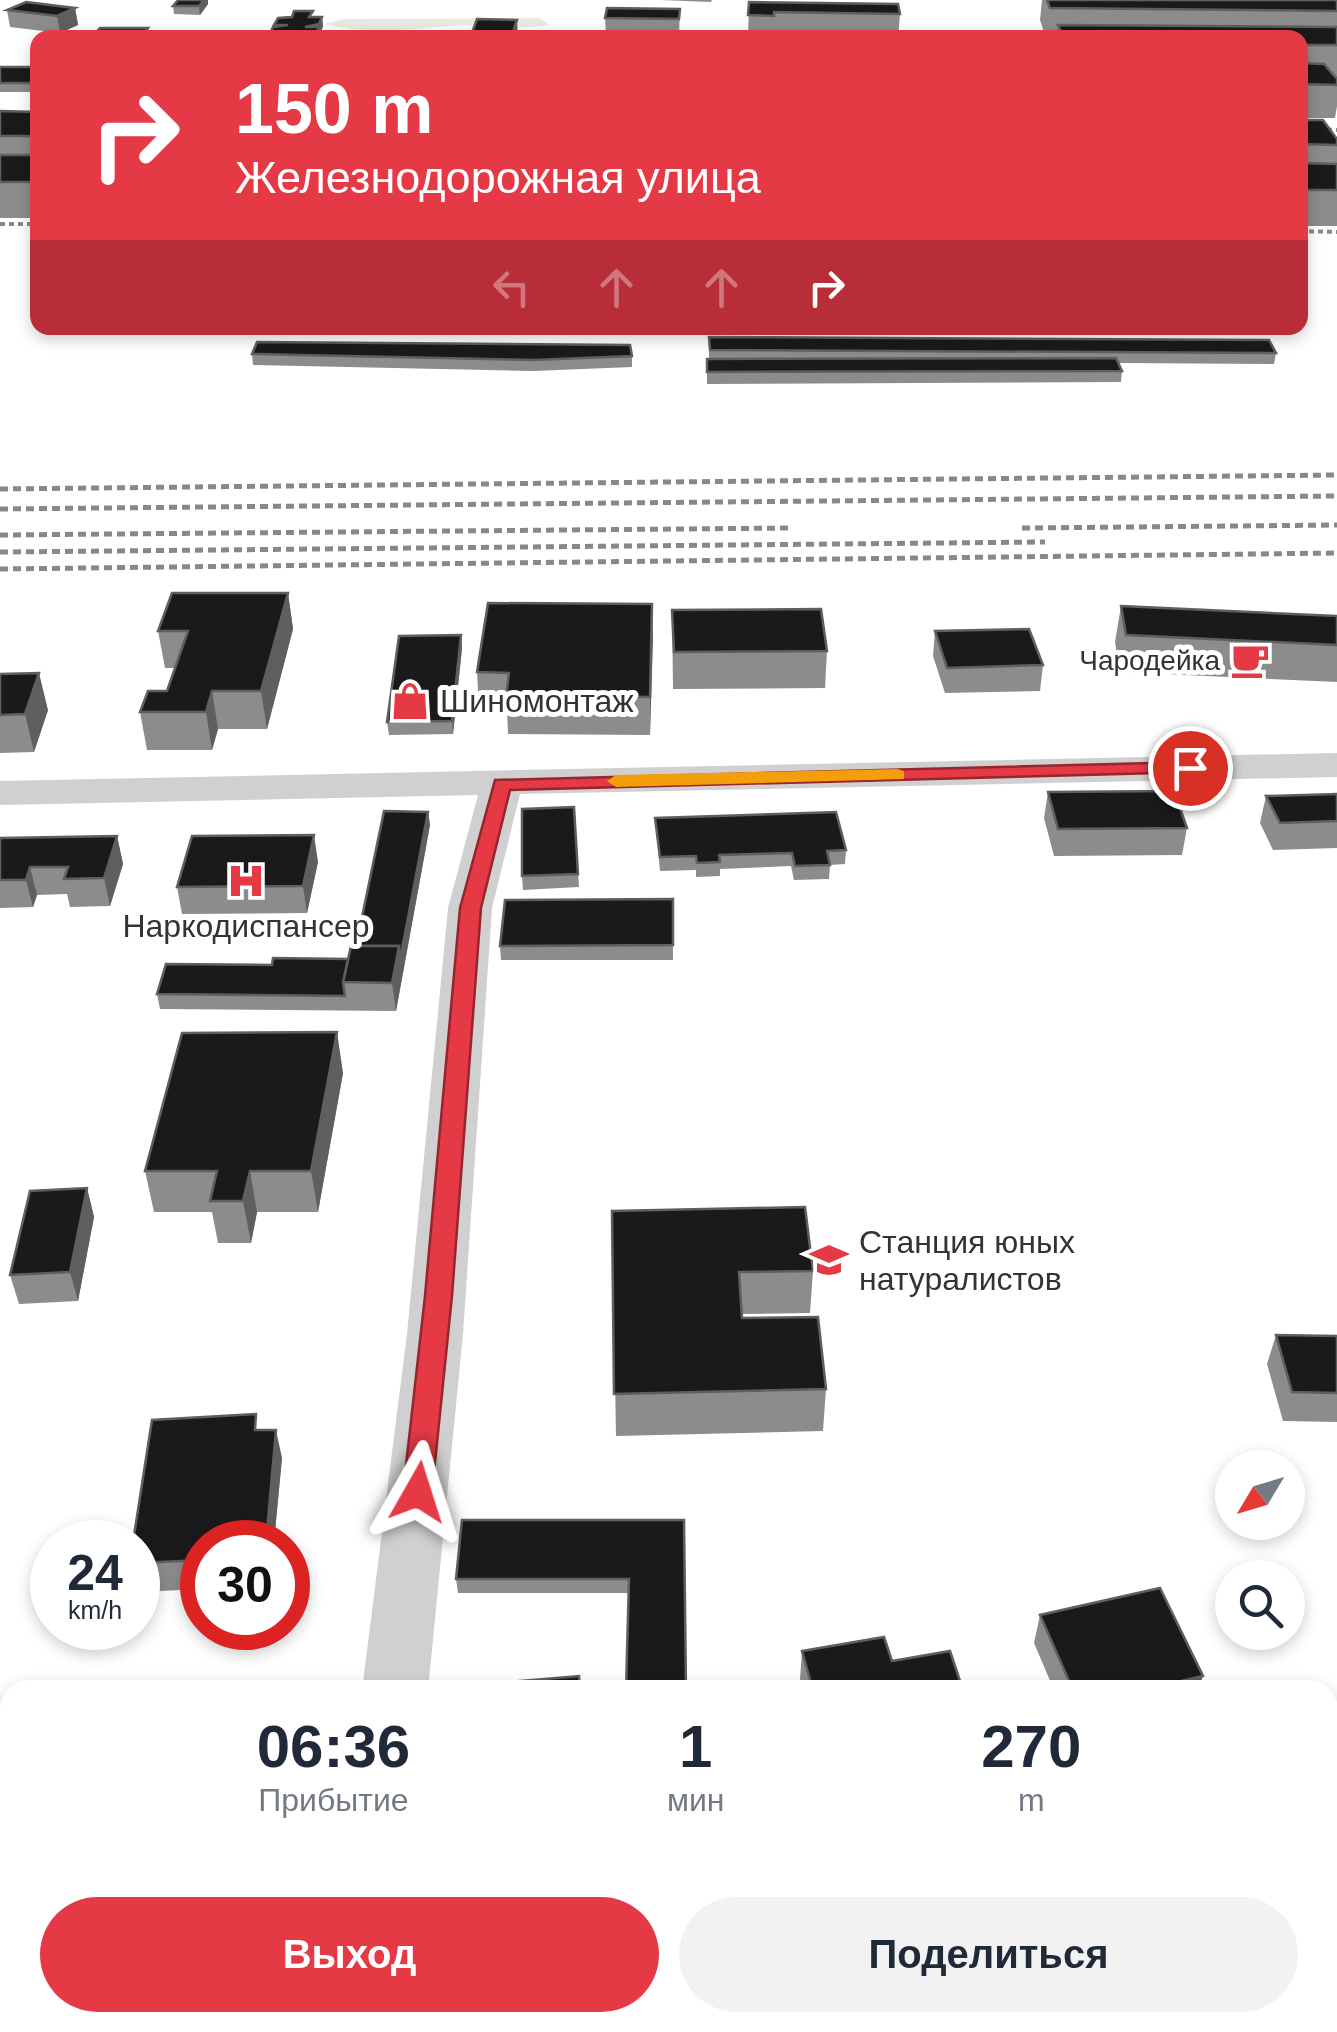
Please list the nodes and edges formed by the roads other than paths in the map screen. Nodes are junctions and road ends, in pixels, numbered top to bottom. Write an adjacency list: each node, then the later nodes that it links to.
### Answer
1 (1337, 764): 2 (street)
2 (502, 784): 3 (street); 4 (street)
3 (0, 793)
4 (397, 1680)

